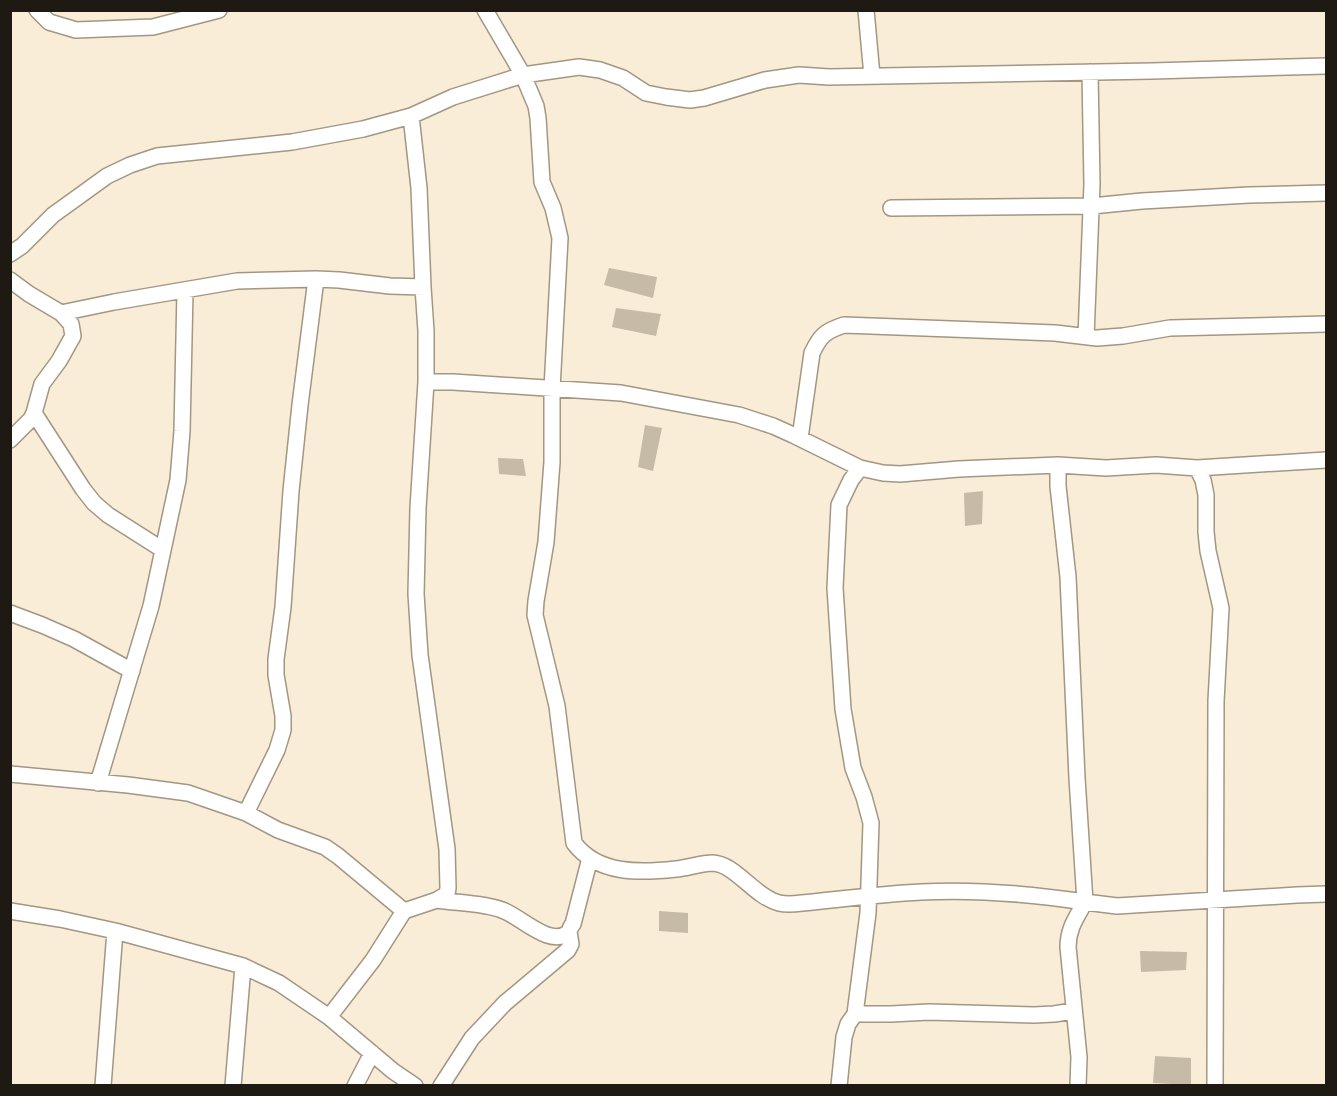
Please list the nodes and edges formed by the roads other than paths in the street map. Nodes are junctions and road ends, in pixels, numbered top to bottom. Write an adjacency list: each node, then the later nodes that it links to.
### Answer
1 (37, 10): 2 (street)
2 (219, 10)
3 (485, 10): 7 (street)
4 (866, 10): 8 (street)
5 (1326, 66): 6 (street)
6 (1090, 72): 8 (street); 11 (street)
7 (523, 75): 8 (street); 9 (street); 22 (street)
8 (872, 76)
9 (411, 116): 13 (street); 16 (street)
10 (1326, 193): 11 (street)
11 (1092, 206): 12 (street); 20 (street)
12 (891, 208)
13 (10, 254)
14 (316, 279): 16 (street); 17 (street); 35 (street)
15 (10, 280): 18 (street)
16 (423, 287): 21 (street)
17 (184, 291): 18 (street); 30 (street)
18 (61, 313): 23 (street)
19 (1326, 324): 20 (street)
20 (1086, 337): 24 (street)
21 (426, 382): 22 (street); 39 (street)
22 (552, 388): 24 (street); 36 (street)
23 (34, 413): 25 (street); 30 (street)
24 (800, 438): 28 (street)
25 (10, 440)
26 (1326, 460): 29 (street)
27 (1058, 465): 28 (street); 29 (street); 41 (street)
28 (860, 468): 38 (street)
29 (1197, 468): 40 (street)
30 (164, 550): 32 (street)
31 (10, 613): 32 (street)
32 (132, 670): 34 (street)
33 (10, 774): 34 (street)
34 (98, 783): 35 (street)
35 (246, 813): 43 (street)
36 (590, 858): 38 (street); 45 (street)
37 (1326, 894): 40 (street)
38 (868, 897): 41 (street); 48 (street)
39 (437, 900): 43 (street); 45 (street)
40 (1215, 900): 41 (street); 58 (street)
41 (1085, 902): 47 (street)
42 (10, 911): 44 (street)
43 (404, 911): 49 (street)
44 (115, 931): 46 (street); 51 (street)
45 (569, 932): 55 (street)
46 (243, 966): 49 (street); 52 (street)
47 (1074, 1011): 48 (street); 57 (street)
48 (855, 1014): 56 (street)
49 (329, 1017): 50 (street)
50 (372, 1053): 53 (street); 54 (street)
51 (103, 1086)
52 (233, 1086)
53 (355, 1086)
54 (415, 1086)
55 (441, 1086)
56 (838, 1086)
57 (1078, 1086)
58 (1215, 1086)

